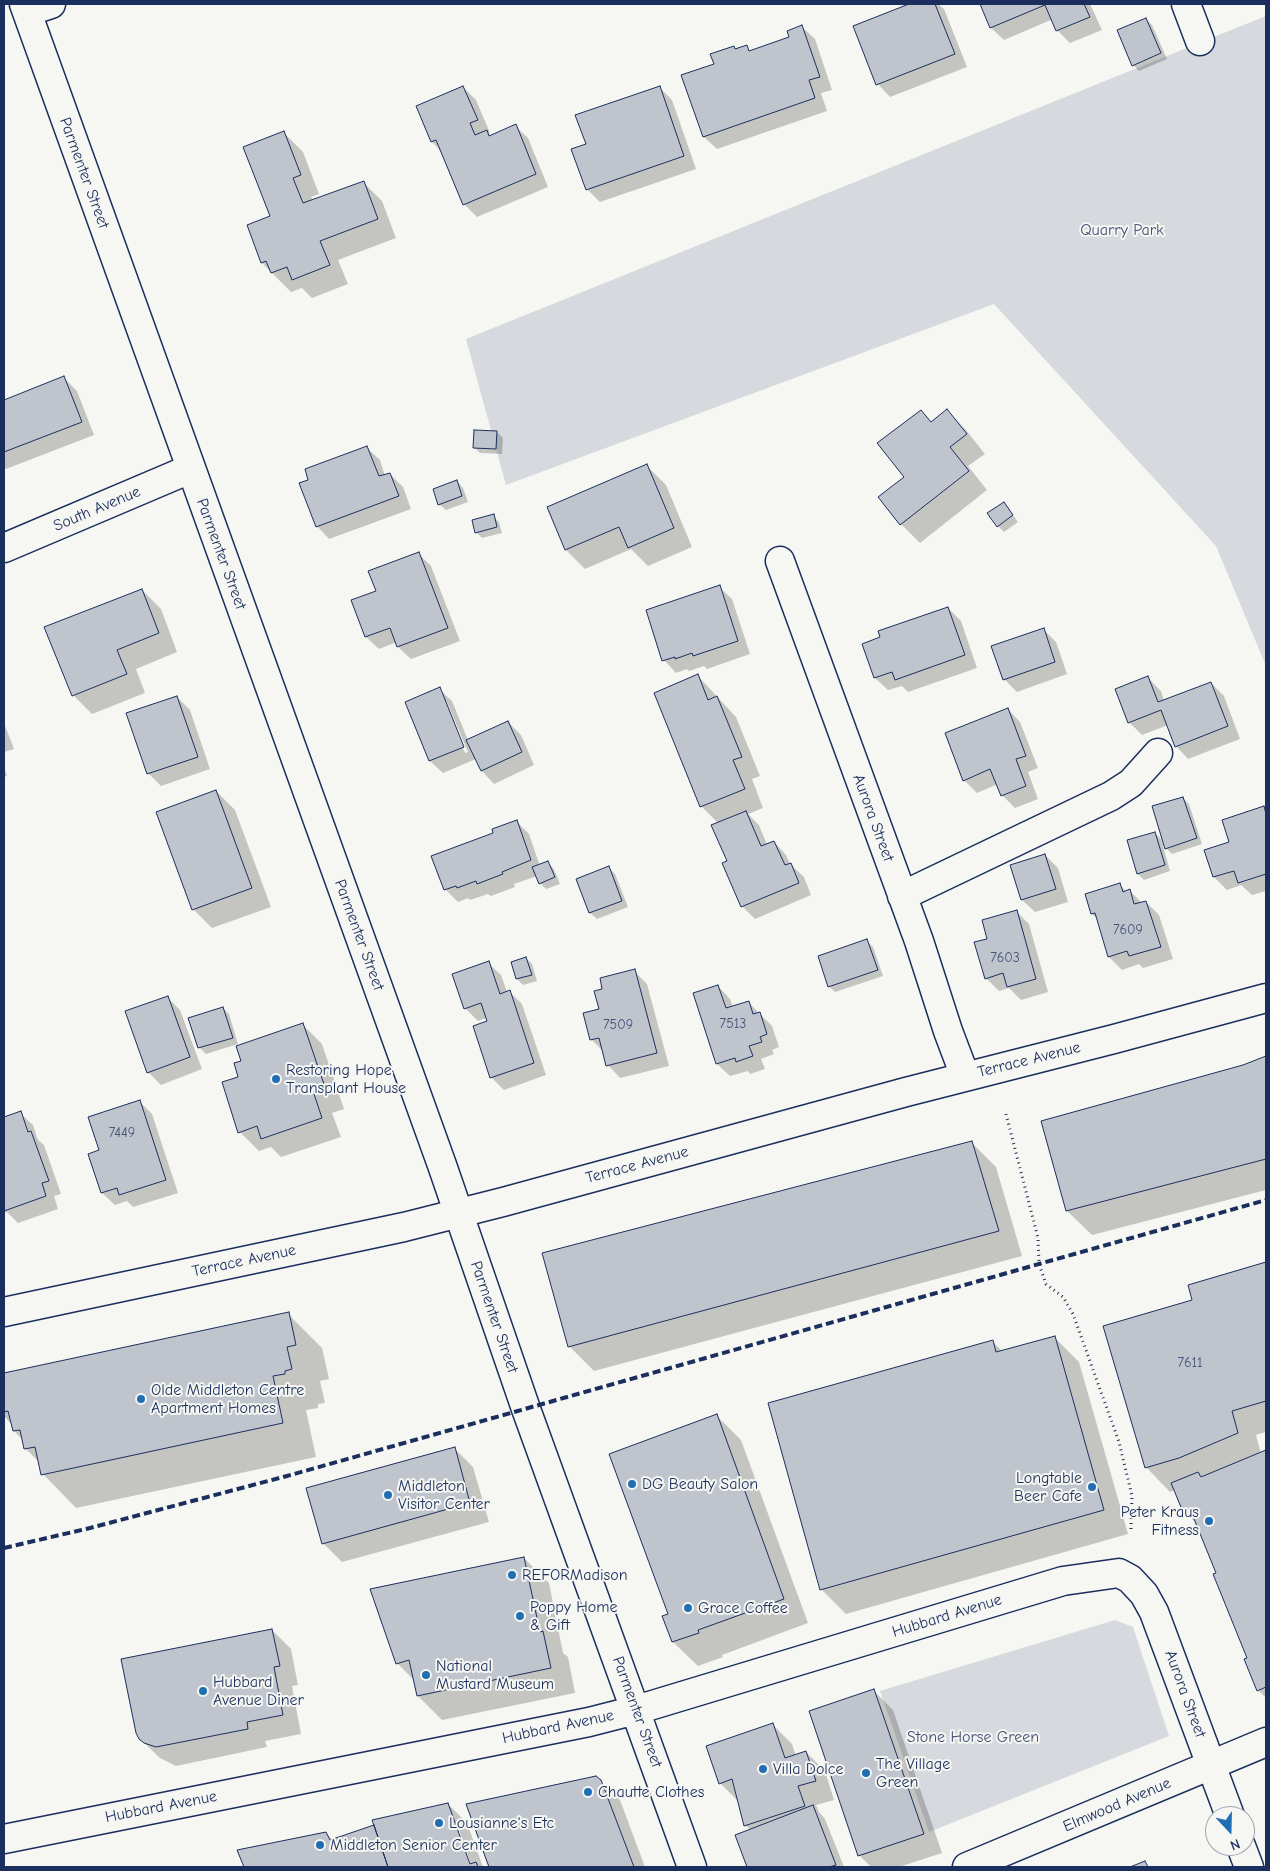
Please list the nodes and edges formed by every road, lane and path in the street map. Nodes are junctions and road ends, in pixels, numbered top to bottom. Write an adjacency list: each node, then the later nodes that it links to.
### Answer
1 (1186, 4): 3 (street)
2 (34, 7): 4 (street, Parmenter Street)
3 (1200, 41)
4 (190, 469): 5 (street, South Avenue); 12 (street, Parmenter Street)
5 (4, 548)
6 (780, 562): 8 (street, Aurora Street)
7 (1158, 753): 8 (street)
8 (902, 896): 10 (street, Aurora Street)
9 (1266, 998): 10 (street, Terrace Avenue)
10 (964, 1076): 12 (street, Terrace Avenue)
11 (1006, 1114): 14 (path)
12 (458, 1213): 13 (street, Terrace Avenue); 16 (street, Parmenter Street)
13 (4, 1312)
14 (1131, 1529)
15 (1130, 1579): 16 (street, Hubbard Avenue); 18 (street, Aurora Street)
16 (636, 1710): 20 (street, Hubbard Avenue); 21 (street, Parmenter Street)
17 (1266, 1742): 18 (street, Elmwood Avenue)
18 (1212, 1765): 19 (street, Aurora Street); 22 (street, Elmwood Avenue)
19 (1226, 1806)
20 (4, 1838)
21 (692, 1867)
22 (967, 1867)

